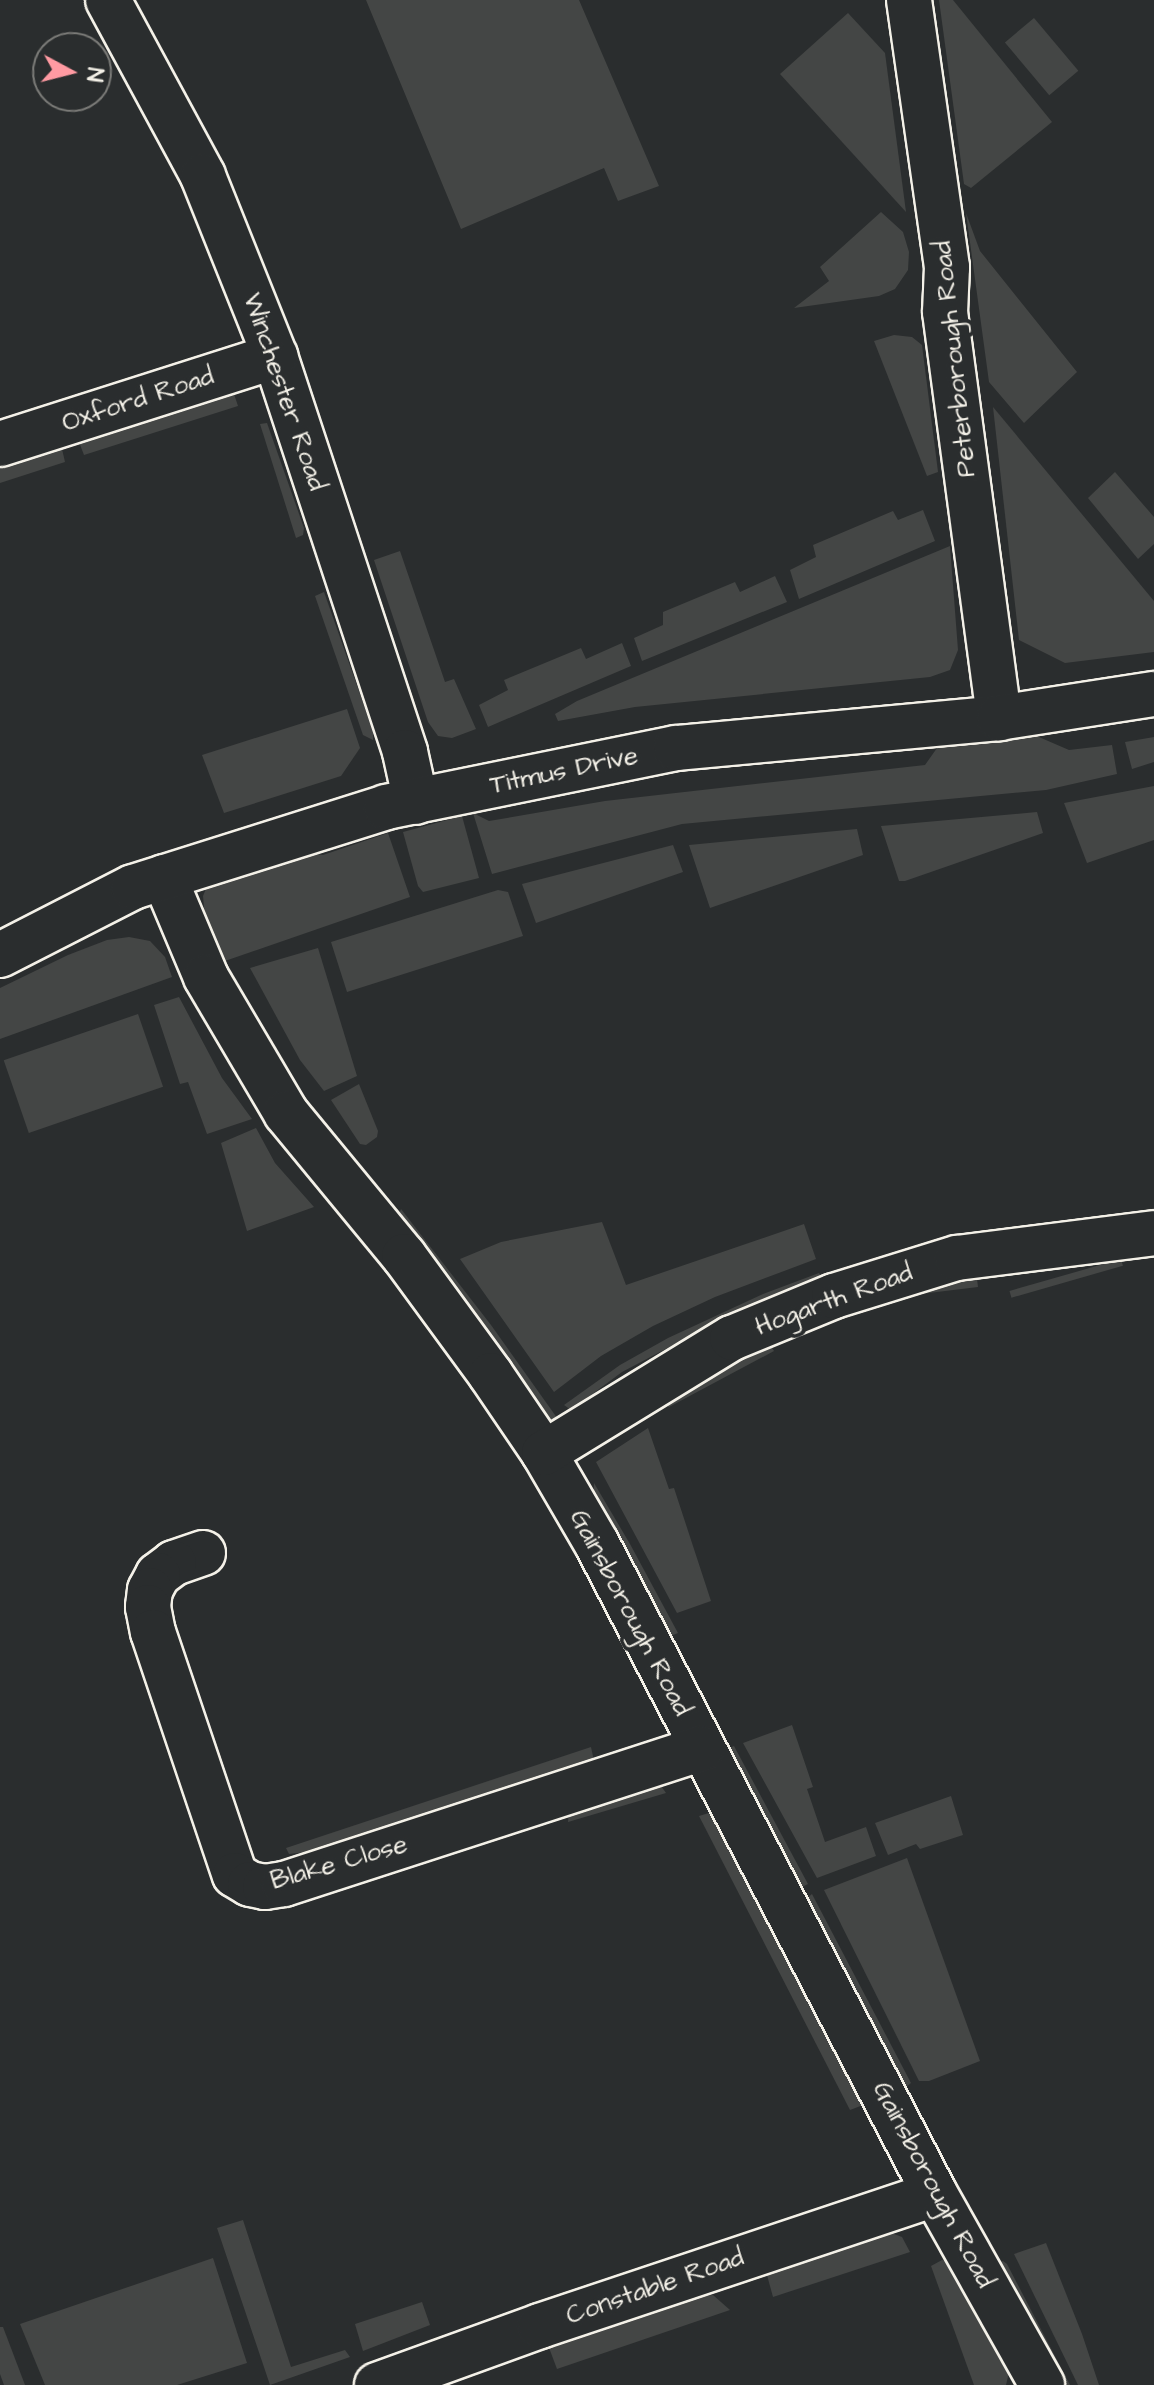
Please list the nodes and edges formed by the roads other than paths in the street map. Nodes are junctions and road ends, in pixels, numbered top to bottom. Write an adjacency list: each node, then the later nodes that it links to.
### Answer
1 (108, 0): 3 (street, Winchester Road)
2 (909, 0): 6 (street, Peterborough Road)
3 (275, 356): 4 (street, Oxford Road); 7 (street, Winchester Road)
4 (0, 444)
5 (1154, 694): 6 (street, Titmus Drive)
6 (999, 718): 7 (street, Titmus Drive)
7 (416, 802): 8 (street, Titmus Drive)
8 (164, 877): 9 (street, Titmus Drive); 11 (street, Gainsborough Road)
9 (0, 955)
10 (1154, 1233): 11 (street, Hogarth Road)
11 (544, 1453): 13 (street, Gainsborough Road)
12 (203, 1553): 13 (street, Blake Close)
13 (702, 1748): 14 (street, Gainsborough Road)
14 (935, 2194): 15 (street, Constable Road); 16 (street, Gainsborough Road)
15 (377, 2385)
16 (1042, 2385)

